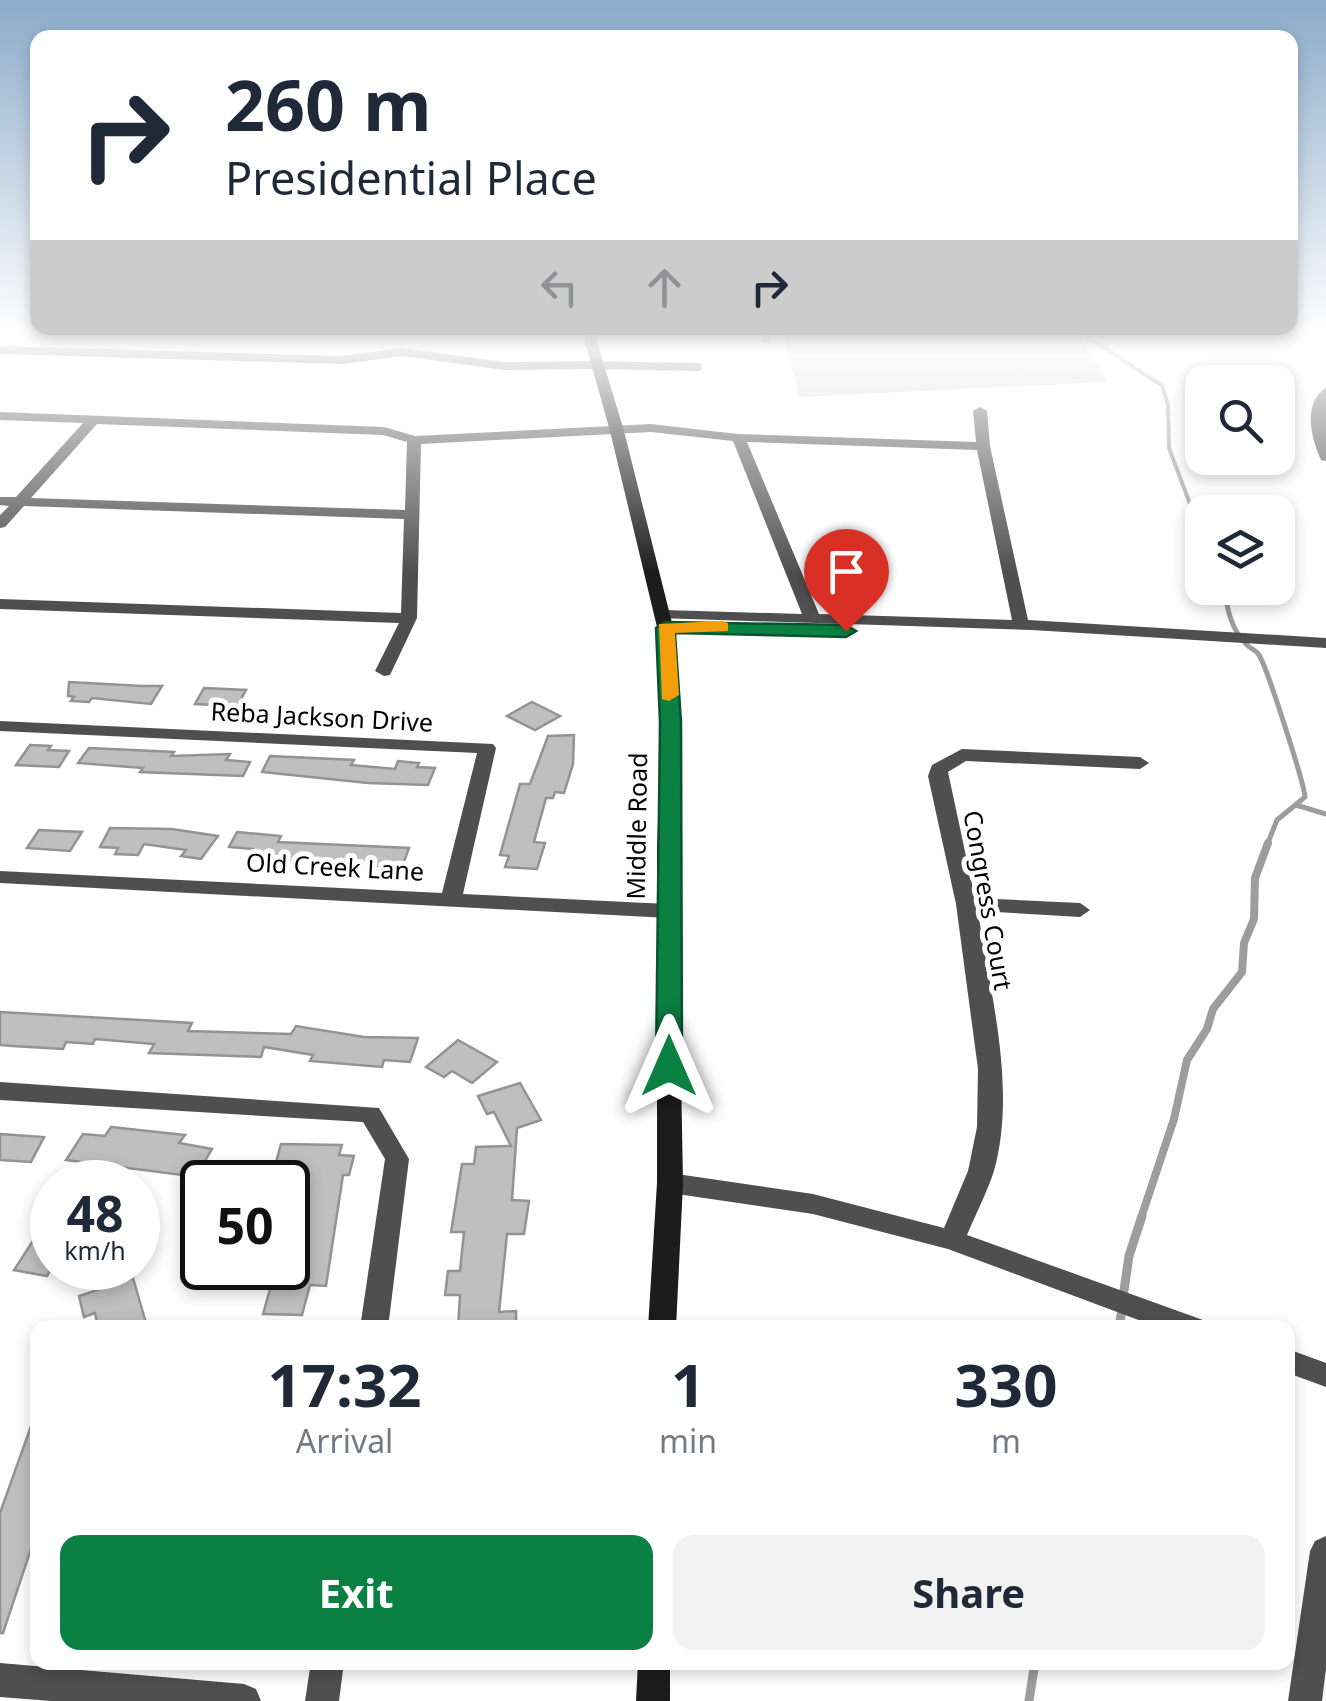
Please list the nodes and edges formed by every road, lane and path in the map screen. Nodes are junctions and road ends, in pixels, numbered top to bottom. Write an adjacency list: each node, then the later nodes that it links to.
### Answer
1 (611, 414): 6 (main road, Middle Road)
2 (980, 414): 9 (street)
3 (1318, 414): 10 (street)
4 (0, 416): 5 (street)
5 (94, 420): 8 (street); 12 (street)
6 (617, 431): 7 (street); 8 (street); 18 (main road, Middle Road)
7 (738, 438): 9 (street); 17 (street)
8 (414, 440): 13 (street)
9 (983, 446): 19 (street)
10 (1326, 457)
11 (0, 501): 12 (street)
12 (20, 502): 13 (street); 14 (street)
13 (411, 515): 16 (street)
14 (0, 524)
15 (0, 604): 16 (street)
16 (410, 618): 22 (street)
17 (812, 618): 18 (street); 19 (street)
18 (664, 621): 20 (street); 29 (main road, Middle Road)
19 (1020, 625): 20 (street)
20 (1222, 638): 21 (street)
21 (1326, 642)
22 (384, 671)
23 (0, 726): 26 (street, Reba Jackson Drive)
24 (1140, 763): 27 (street, Congress Court)
25 (0, 877): 26 (street, Old Creek Lane)
26 (451, 900): 29 (street, Old Creek Lane)
27 (966, 904): 28 (street); 32 (street, Congress Court)
28 (1080, 910)
29 (668, 912): 31 (main road, Middle Road)
30 (0, 1091): 33 (street)
31 (670, 1182): 32 (street); 34 (main road, Middle Road)
32 (952, 1240): 35 (street)
33 (375, 1320)
34 (662, 1320)
35 (1170, 1320)
36 (1295, 1364): 37 (street)
37 (1326, 1375)
38 (1326, 1551): 45 (street)
39 (327, 1670): 43 (street)
40 (654, 1670): 44 (main road)
41 (0, 1680): 42 (street)
42 (244, 1701)
43 (322, 1701)
44 (653, 1701)
45 (1306, 1701)

